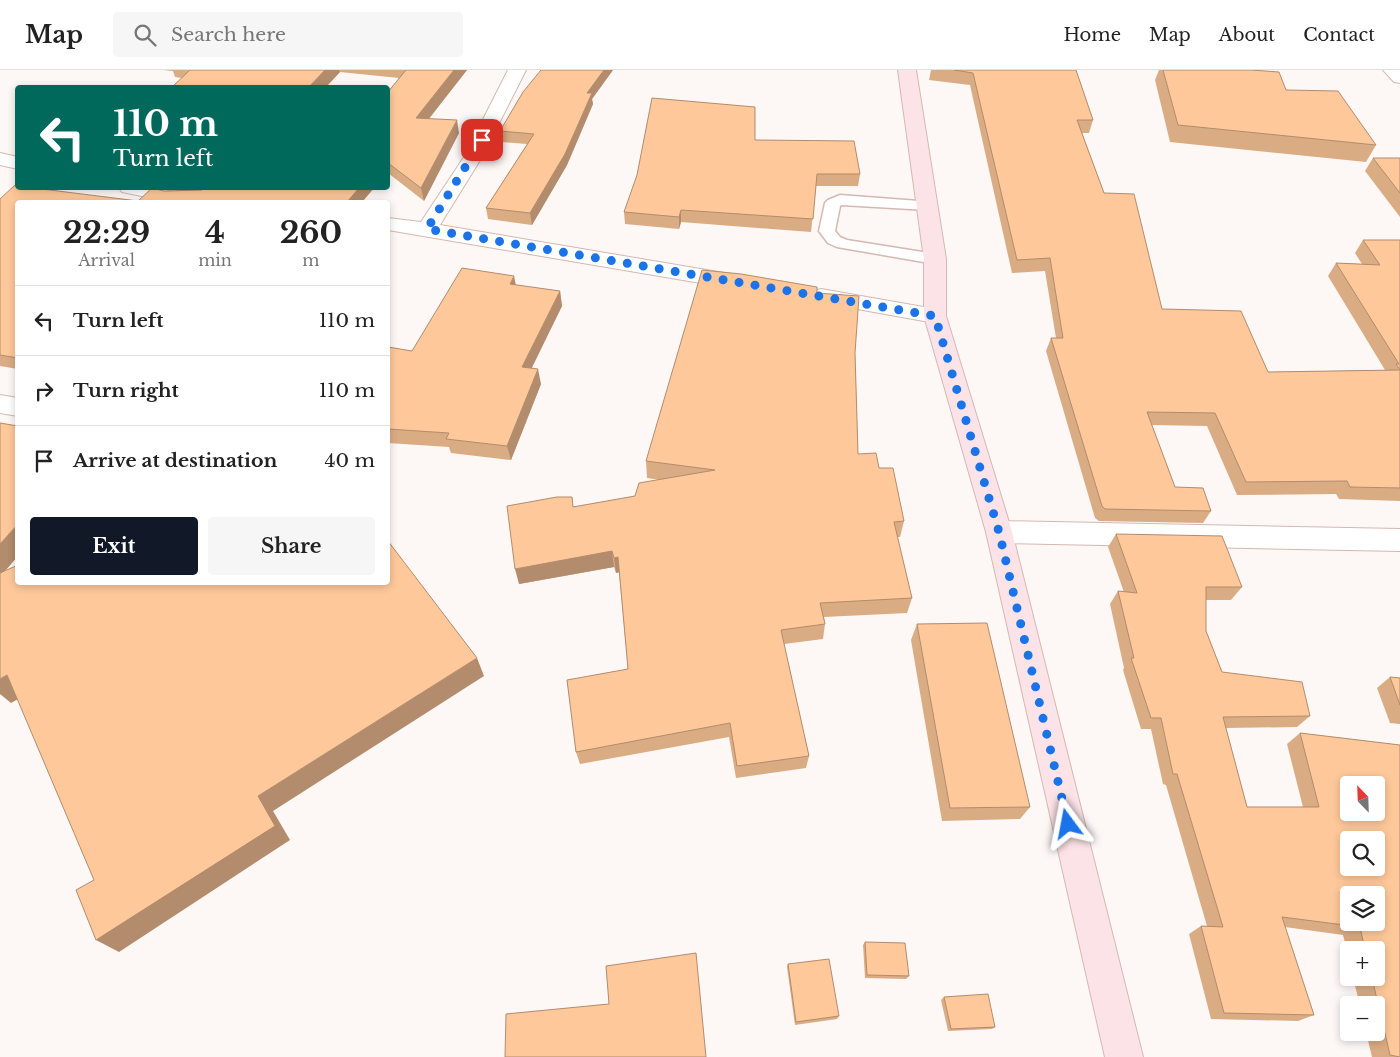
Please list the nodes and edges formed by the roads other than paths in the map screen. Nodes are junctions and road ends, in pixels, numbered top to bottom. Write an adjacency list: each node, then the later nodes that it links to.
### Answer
1 (516, 70): 11 (street)
2 (907, 70): 9 (main road)
3 (1392, 70): 4 (street)
4 (1400, 78)
5 (0, 159): 6 (street)
6 (15, 162)
7 (139, 190): 8 (street)
8 (187, 200)
9 (927, 205): 12 (main road); 12 (lane)
10 (390, 224): 11 (street)
11 (427, 229): 13 (street)
12 (935, 258): 15 (main road)
13 (759, 286)
14 (798, 292): 15 (street)
15 (935, 316): 18 (main road)
16 (0, 404): 17 (street)
17 (15, 406)
18 (999, 532): 19 (street); 20 (main road)
19 (1400, 540)
20 (1124, 1057)

